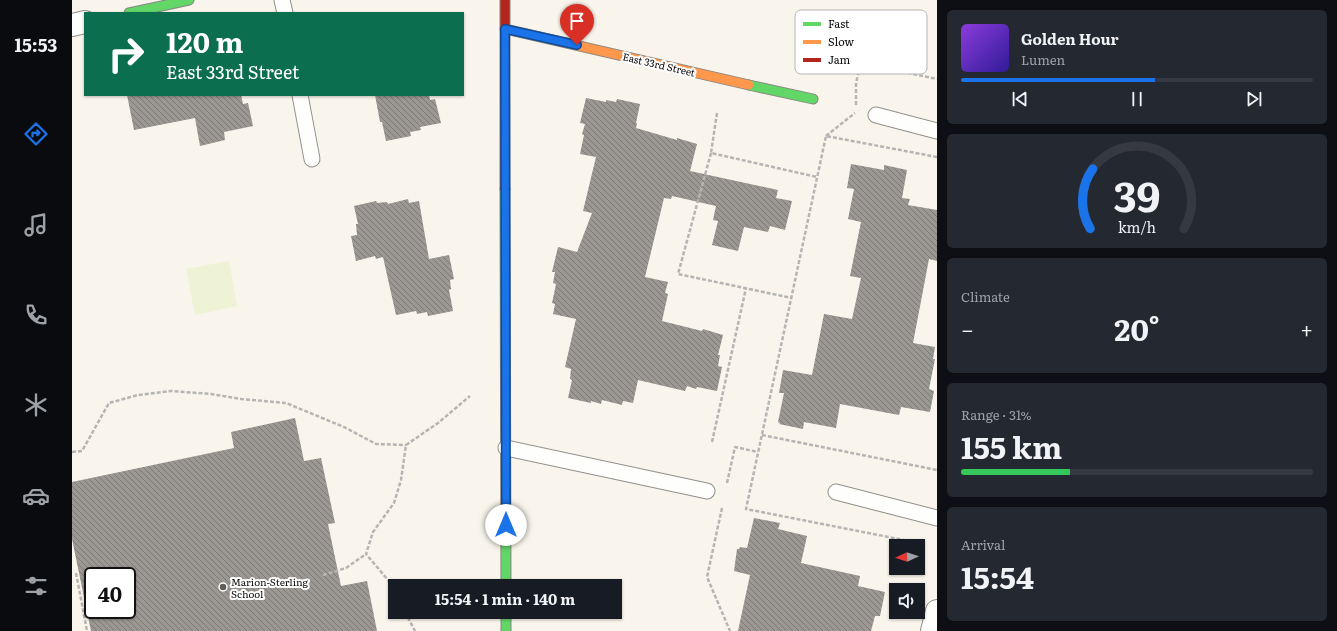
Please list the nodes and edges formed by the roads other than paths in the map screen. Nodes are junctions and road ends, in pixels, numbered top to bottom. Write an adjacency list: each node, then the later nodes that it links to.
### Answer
1 (190, 0): 4 (street)
2 (282, 0): 5 (lane)
3 (504, 0): 8 (street)
4 (134, 12)
5 (284, 12)
6 (84, 22): 7 (street)
7 (72, 25)
8 (505, 29): 10 (street, East 33rd Street); 14 (street)
9 (300, 96): 13 (lane)
10 (813, 99)
11 (876, 115): 12 (lane)
12 (937, 131)
13 (312, 159)
14 (506, 448): 15 (lane); 18 (street)
15 (707, 491)
16 (836, 492): 17 (lane)
17 (937, 518)
18 (506, 579)
19 (937, 611): 22 (street)
20 (506, 619): 21 (street)
21 (506, 631)
22 (932, 631)

